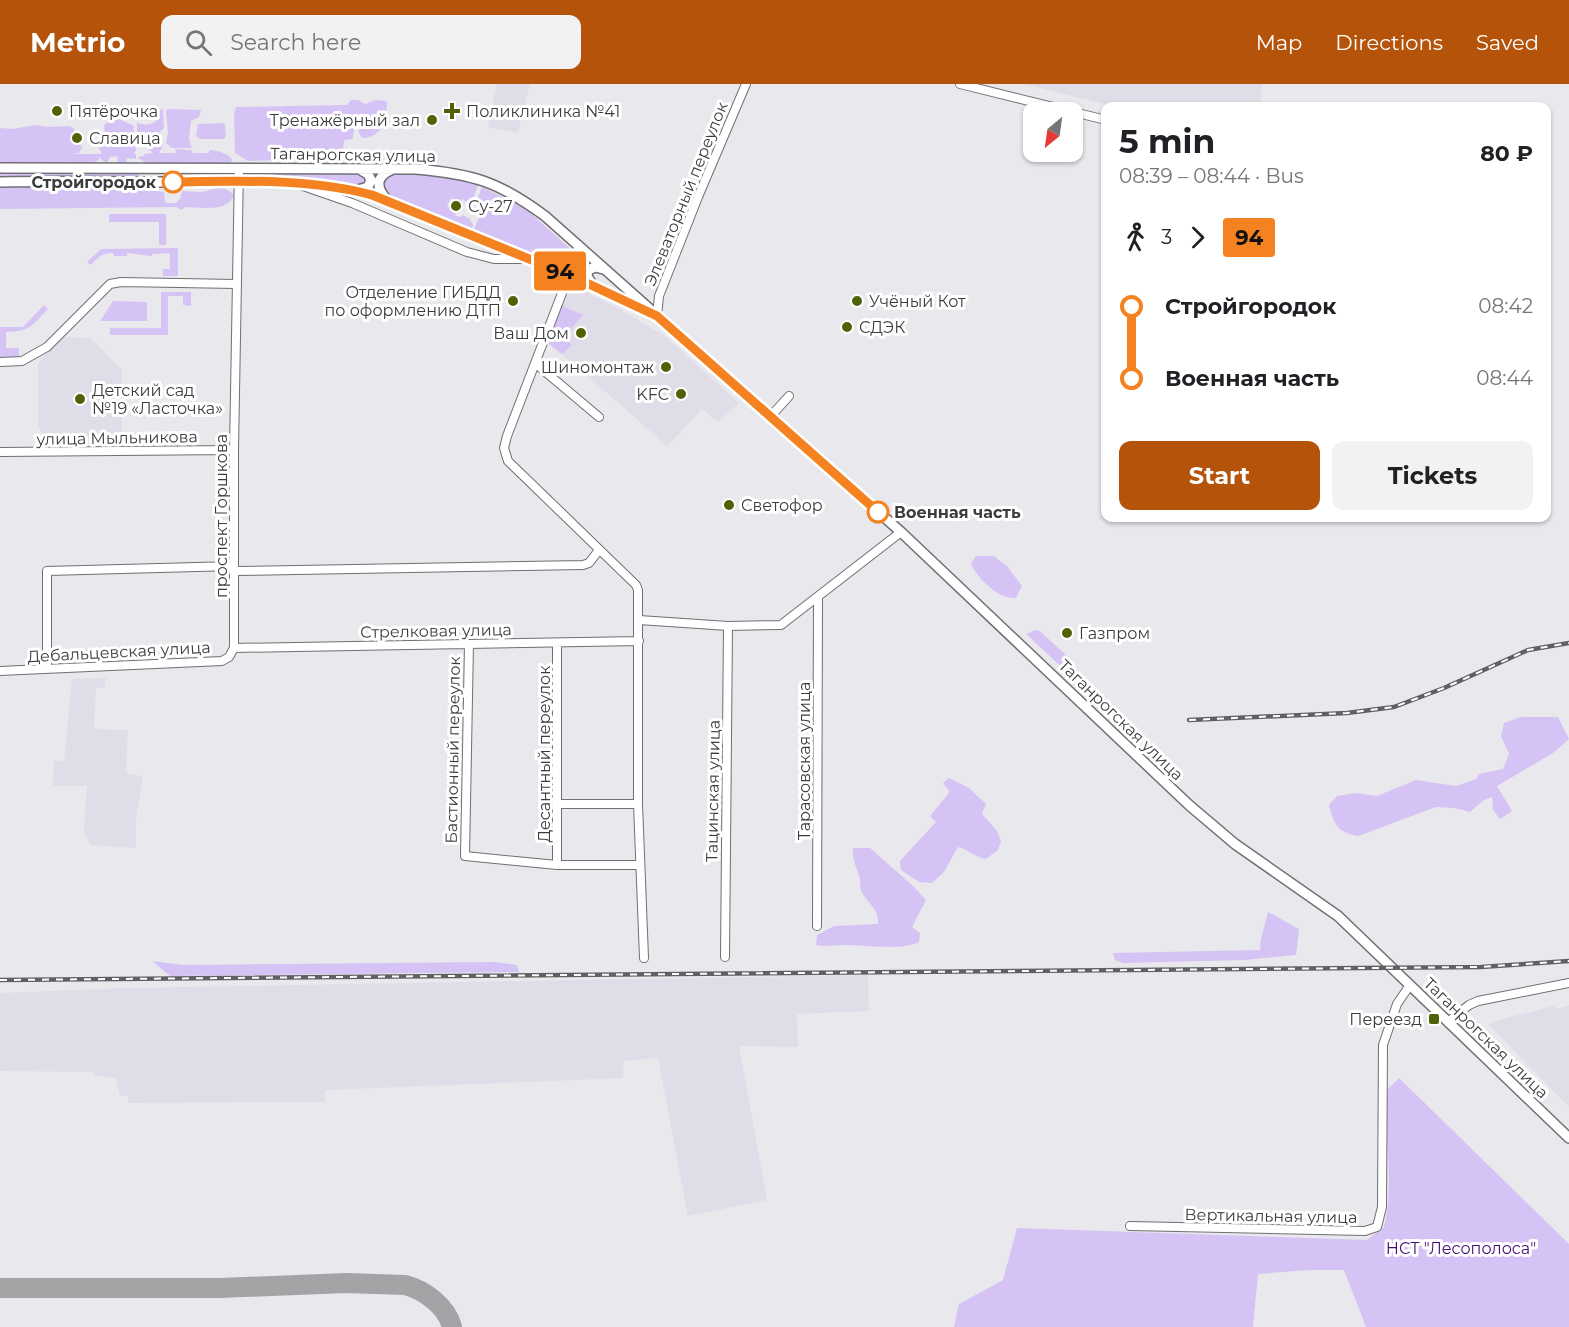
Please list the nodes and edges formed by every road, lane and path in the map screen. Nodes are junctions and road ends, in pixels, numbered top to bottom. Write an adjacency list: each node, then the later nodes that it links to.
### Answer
1 (746, 84): 19 (street, Элеваторный переулок)
2 (960, 84): 3 (street)
3 (1101, 119)
4 (0, 168): 5 (main road, Таганрогская улица)
5 (239, 168): 6 (main road, Таганрогская улица); 8 (street, проспект Горшкова)
6 (358, 169): 7 (main road, Таганрогская улица); 11 (main road)
7 (393, 169): 12 (main road); 13 (main road, Таганрогская улица)
8 (239, 181): 9 (main road, Таганрогская улица); 10 (main road, Таганрогская улица); 17 (street, проспект Горшкова)
9 (0, 182)
10 (296, 184): 11 (main road, Таганрогская улица); 14 (street)
11 (356, 190): 12 (main road, Таганрогская улица)
12 (388, 201): 14 (main road, Таганрогская улица)
13 (578, 245): 15 (main road, Таганрогская улица); 16 (main road)
14 (531, 260): 16 (main road, Таганрогская улица)
15 (606, 270): 18 (main road); 19 (main road, Таганрогская улица)
16 (566, 274): 18 (main road, Таганрогская улица); 21 (street)
17 (236, 284): 20 (street); 25 (street, проспект Горшкова)
18 (593, 286): 19 (main road, Таганрогская улица)
19 (657, 316): 23 (main road, Таганрогская улица)
20 (0, 362)
21 (536, 364): 24 (street); 28 (street)
22 (789, 396): 23 (street)
23 (771, 416): 27 (main road, Таганрогская улица)
24 (599, 417)
25 (234, 450): 26 (street, улица Мыльникова); 29 (street, проспект Горшкова)
26 (0, 452)
27 (901, 532): 30 (street); 47 (main road, Таганрогская улица)
28 (599, 550): 29 (street); 31 (street)
29 (235, 569): 36 (street, проспект Горшкова); 37 (street)
30 (818, 597): 32 (street); 43 (street, Тарасовская улица)
31 (639, 620): 32 (street); 33 (street)
32 (728, 626): 44 (street, Тацинская улица)
33 (639, 641): 34 (street, Стрелковая улица); 40 (street)
34 (557, 643): 35 (street, Стрелковая улица); 39 (street, Десантный переулок)
35 (469, 644): 36 (street, Стрелковая улица); 41 (street, Бастионный переулок)
36 (234, 648): 37 (street, Дебальцевская улица)
37 (47, 669): 38 (street, Дебальцевская улица)
38 (0, 671)
39 (557, 804): 40 (street); 41 (street, Десантный переулок)
40 (638, 804): 42 (street)
41 (557, 865): 42 (street)
42 (640, 865): 45 (street)
43 (818, 926)
44 (725, 957)
45 (644, 958)
46 (1569, 983): 48 (street)
47 (1410, 986): 48 (main road, Таганрогская улица); 50 (street, Вертикальная улица)
48 (1448, 1022): 49 (main road, Таганрогская улица)
49 (1569, 1138)
50 (1130, 1226)

